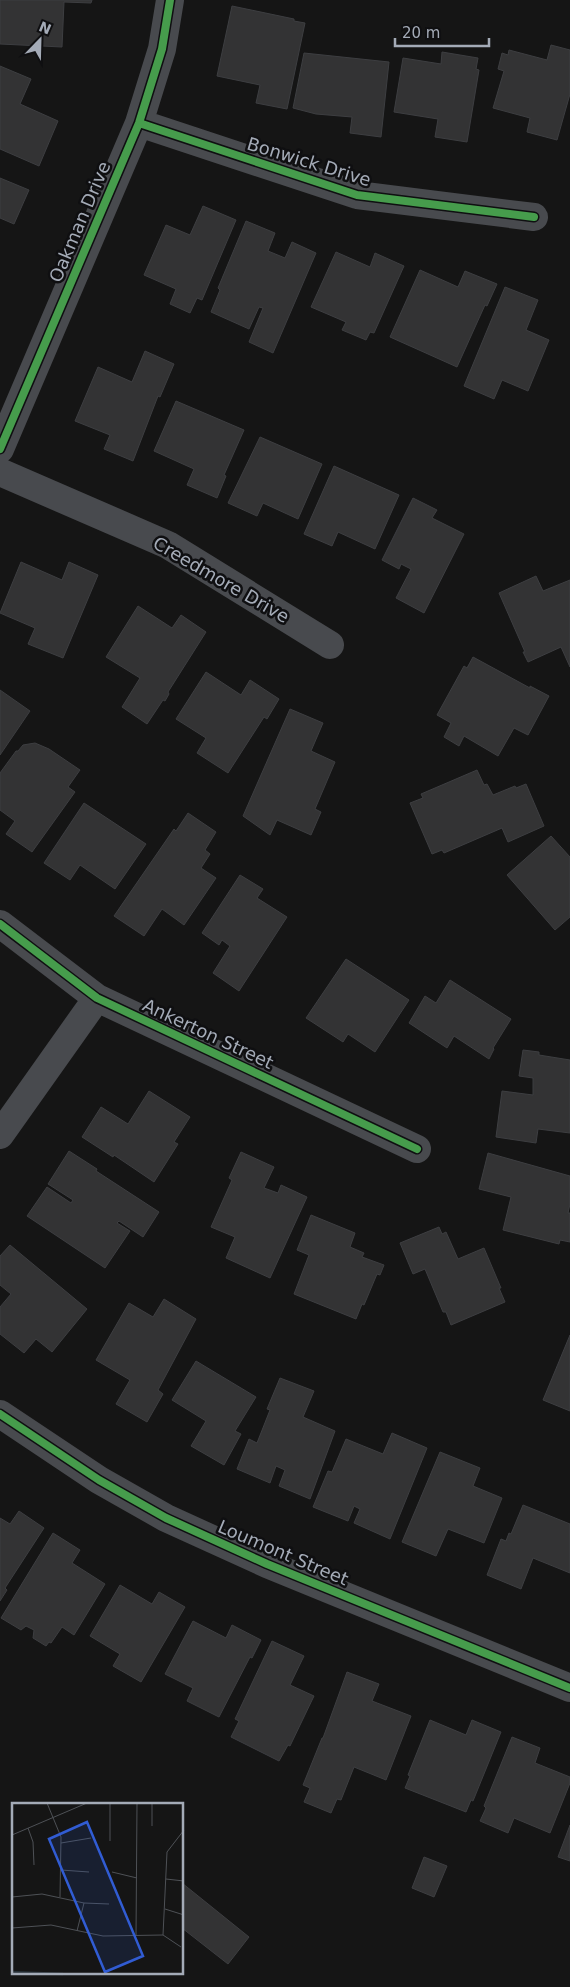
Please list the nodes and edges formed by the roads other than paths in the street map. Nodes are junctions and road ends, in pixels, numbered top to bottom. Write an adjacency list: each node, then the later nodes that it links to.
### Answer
1 (170, 0): 2 (street, Oakman Drive)
2 (139, 123): 3 (street, Bonwick Drive); 4 (street, Oakman Drive)
3 (534, 218)
4 (0, 449)
5 (0, 472): 6 (street, Creedmore Drive)
6 (330, 645)
7 (0, 924): 8 (street, Ankerton Street)
8 (97, 998): 9 (street); 10 (street, Ankerton Street)
9 (0, 1135)
10 (416, 1149)
11 (0, 1414): 12 (street, Loumont Street)
12 (570, 1688)

